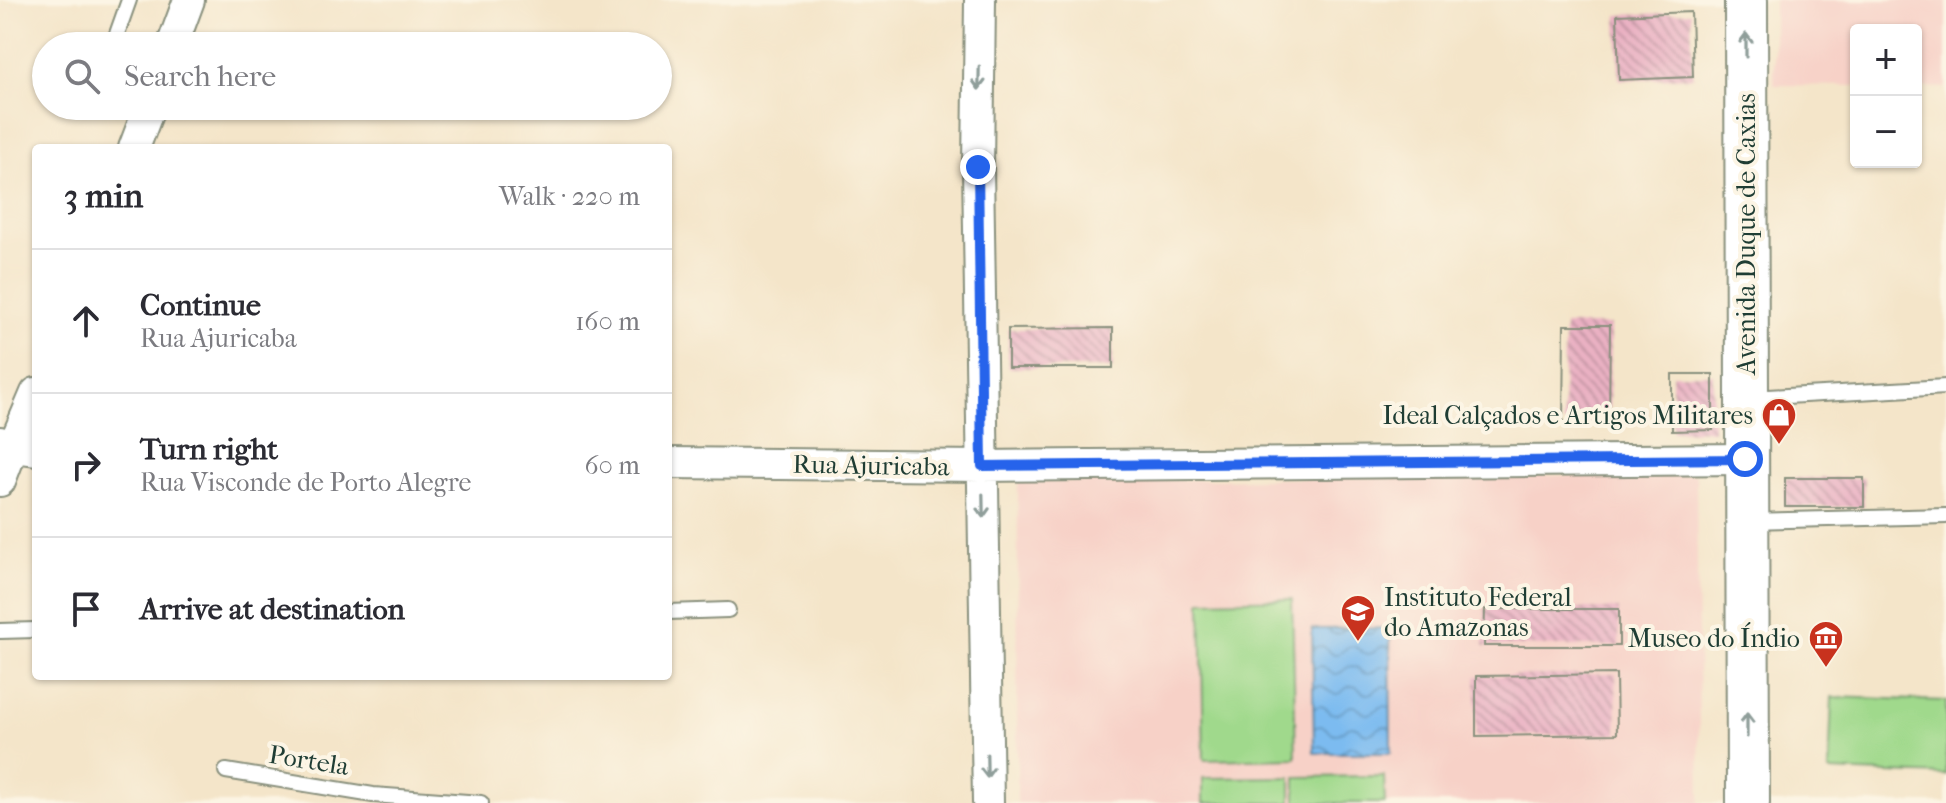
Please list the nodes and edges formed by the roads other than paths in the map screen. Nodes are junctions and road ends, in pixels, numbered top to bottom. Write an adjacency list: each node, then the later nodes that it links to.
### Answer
1 (129, 0): 5 (lane)
2 (189, 0): 6 (street)
3 (980, 0): 15 (street, one-way to 15)
4 (1746, 0): 10 (street, Avenida Duque de Caxias, one-way to 4)
5 (118, 32)
6 (177, 32)
7 (145, 120): 8 (street)
8 (136, 144)
9 (1946, 387): 10 (lane)
10 (1745, 398): 13 (street, Avenida Duque de Caxias)
11 (32, 403): 12 (street)
12 (12, 455)
13 (1745, 459): 15 (street, Rua Ajuricaba); 17 (street, Avenida Duque de Caxias)
14 (672, 463): 15 (street, Rua Ajuricaba)
15 (982, 466): 24 (street, one-way to 24)
16 (1946, 516): 17 (lane)
17 (1747, 521): 25 (street, Avenida Duque de Caxias, one-way to 17)
18 (728, 610): 19 (lane)
19 (672, 612)
20 (32, 630): 21 (lane)
21 (0, 631)
22 (226, 771): 23 (lane, Portela)
23 (481, 803)
24 (988, 803)
25 (1748, 803)

